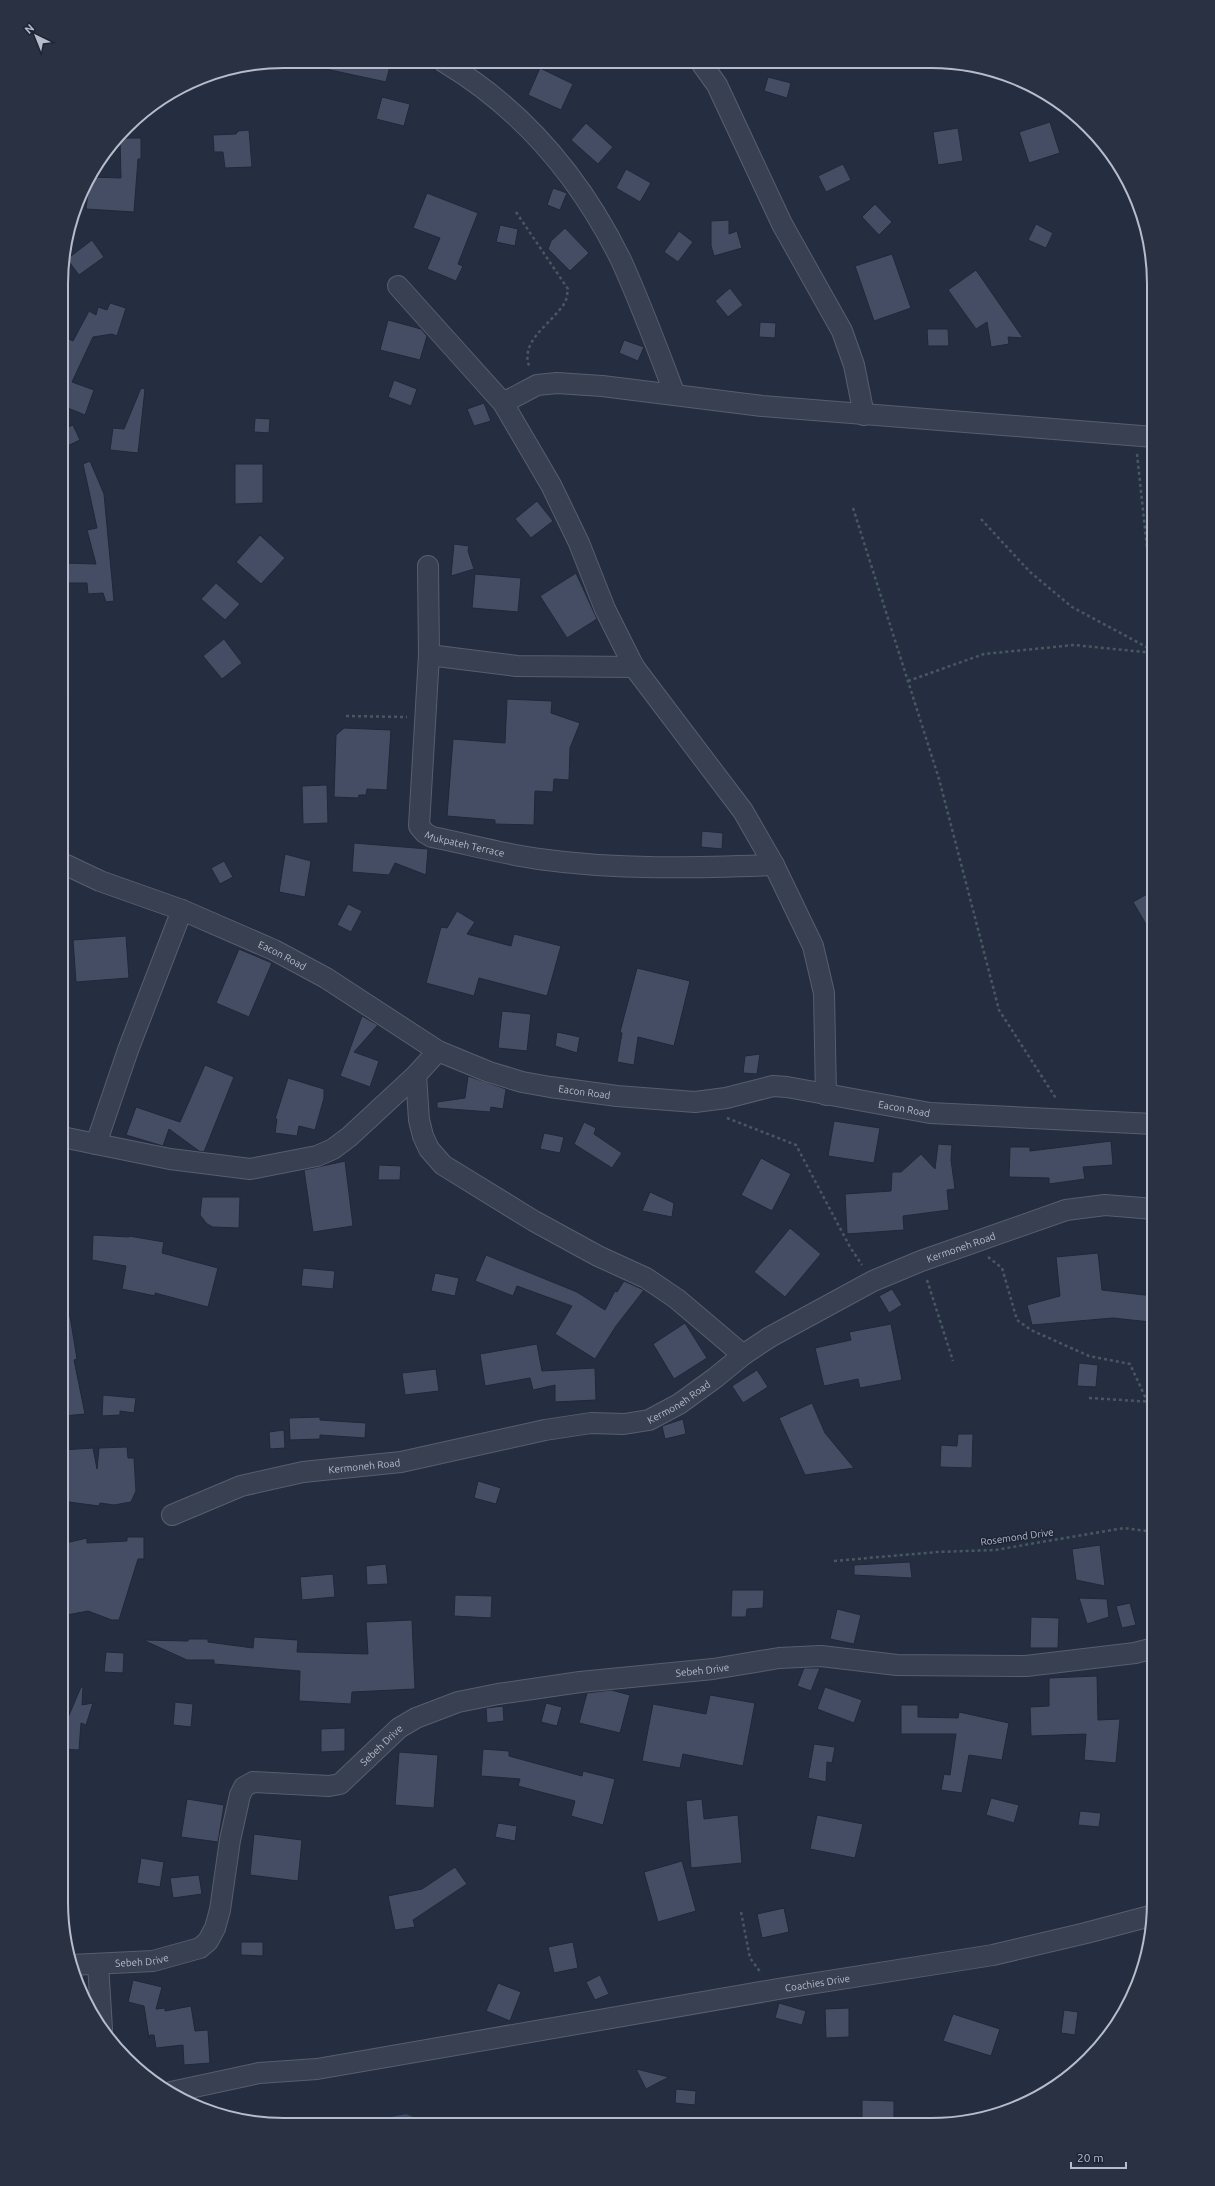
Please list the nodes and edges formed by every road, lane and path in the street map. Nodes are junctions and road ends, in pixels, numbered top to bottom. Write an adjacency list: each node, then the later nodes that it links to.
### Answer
1 (454, 68): 6 (street)
2 (705, 68): 8 (street)
3 (516, 212): 5 (path)
4 (398, 286): 7 (street)
5 (538, 385): 6 (street); 7 (street)
6 (675, 395): 8 (street)
7 (503, 403): 17 (street)
8 (864, 415): 9 (street)
9 (1144, 437): 10 (path)
10 (1147, 490)
11 (852, 508): 18 (path)
12 (981, 519): 14 (path)
13 (428, 566): 16 (street, Mukpateh Terrace)
14 (1147, 648)
15 (1147, 651): 18 (path)
16 (429, 655): 17 (street); 20 (street, Mukpateh Terrace)
17 (634, 667): 21 (street)
18 (908, 681): 28 (path)
19 (346, 716): 20 (path)
20 (425, 717): 21 (street, Mukpateh Terrace)
21 (774, 865): 26 (street)
22 (68, 866): 23 (street, Eacon Road)
23 (182, 910): 24 (street, Eacon Road); 31 (street)
24 (438, 1051): 25 (street); 26 (street, Eacon Road)
25 (416, 1075): 31 (street); 36 (street)
26 (826, 1095): 28 (street, Eacon Road)
27 (724, 1117): 35 (path)
28 (1069, 1119): 29 (street, Eacon Road)
29 (1147, 1124)
30 (68, 1138): 31 (street)
31 (96, 1144)
32 (1147, 1208): 33 (street, Kermoneh Road)
33 (971, 1244): 34 (street, Kermoneh Road); 39 (path)
34 (921, 1261): 35 (street, Kermoneh Road); 37 (path)
35 (873, 1280): 36 (street, Kermoneh Road)
36 (743, 1355): 40 (street, Kermoneh Road)
37 (953, 1361)
38 (1089, 1398): 39 (path)
39 (1147, 1401)
40 (172, 1515)
41 (1147, 1531): 42 (path, Rosemond Drive)
42 (834, 1561)
43 (1147, 1650): 46 (street, Sebeh Drive)
44 (741, 1912): 48 (path)
45 (1147, 1917): 48 (street, Coachies Drive)
46 (98, 1964): 47 (street, Sebeh Drive); 49 (street)
47 (77, 1965)
48 (784, 1988): 50 (street, Coachies Drive)
49 (101, 2017)
50 (179, 2091)

